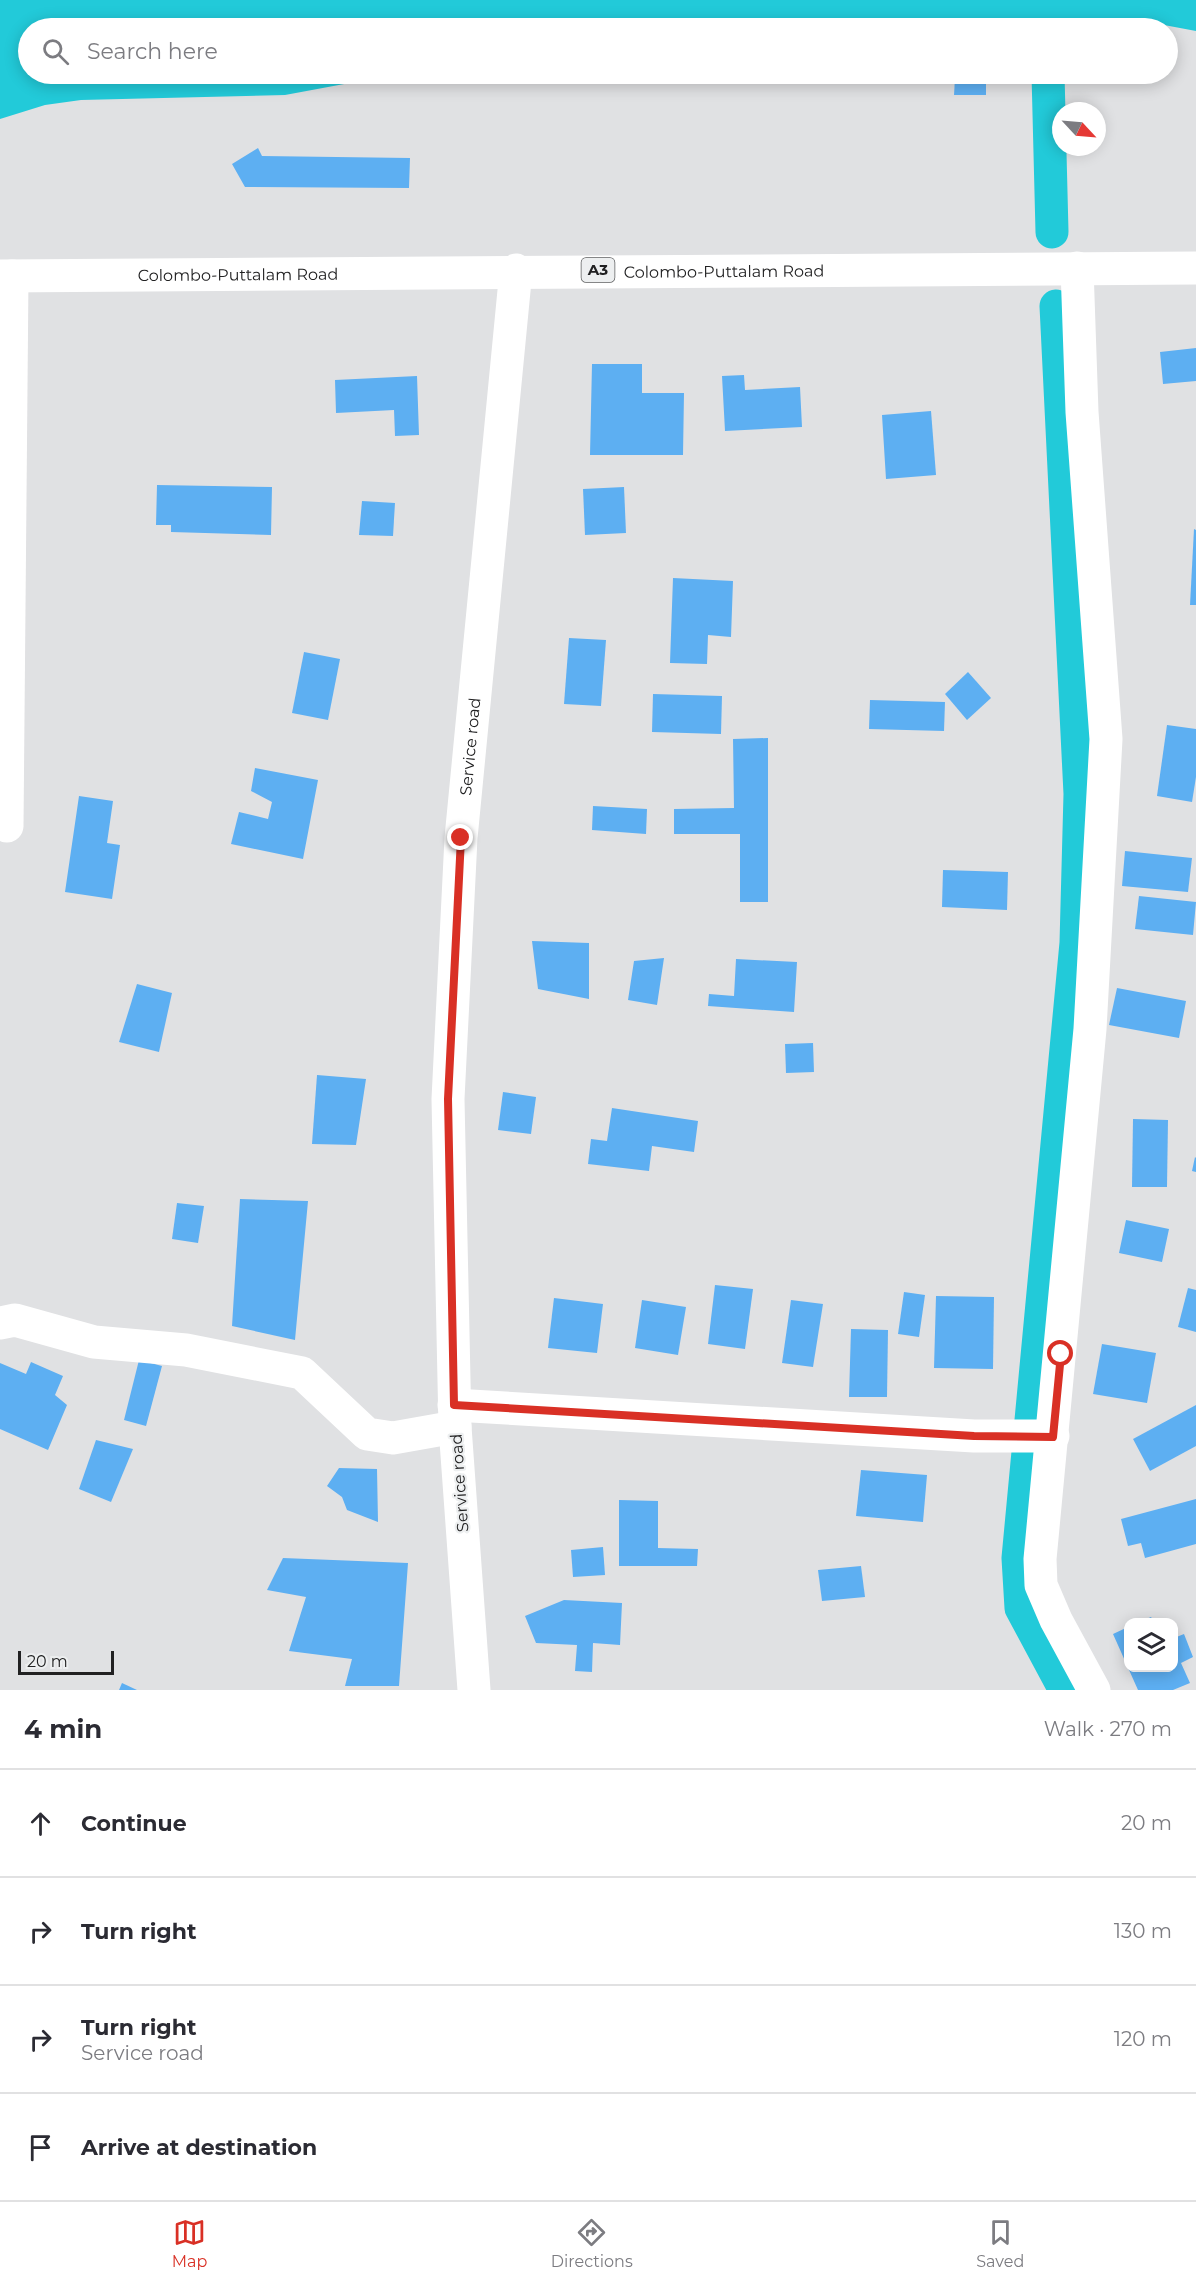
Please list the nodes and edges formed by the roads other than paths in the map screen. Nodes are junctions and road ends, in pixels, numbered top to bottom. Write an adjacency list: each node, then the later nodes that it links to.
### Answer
1 (1077, 268): 2 (main road, Colombo-Puttalam Road / A3); 3 (main road, Colombo-Puttalam Road / A3); 8 (main road)
2 (1196, 268)
3 (516, 270): 4 (main road, Colombo-Puttalam Road / A3); 7 (main road, Service road)
4 (6, 276): 5 (main road)
5 (7, 826)
6 (0, 1323): 7 (main road)
7 (455, 1416): 8 (main road); 9 (main road, Service road)
8 (1048, 1436): 10 (main road)
9 (474, 1690)
10 (1094, 1690)

